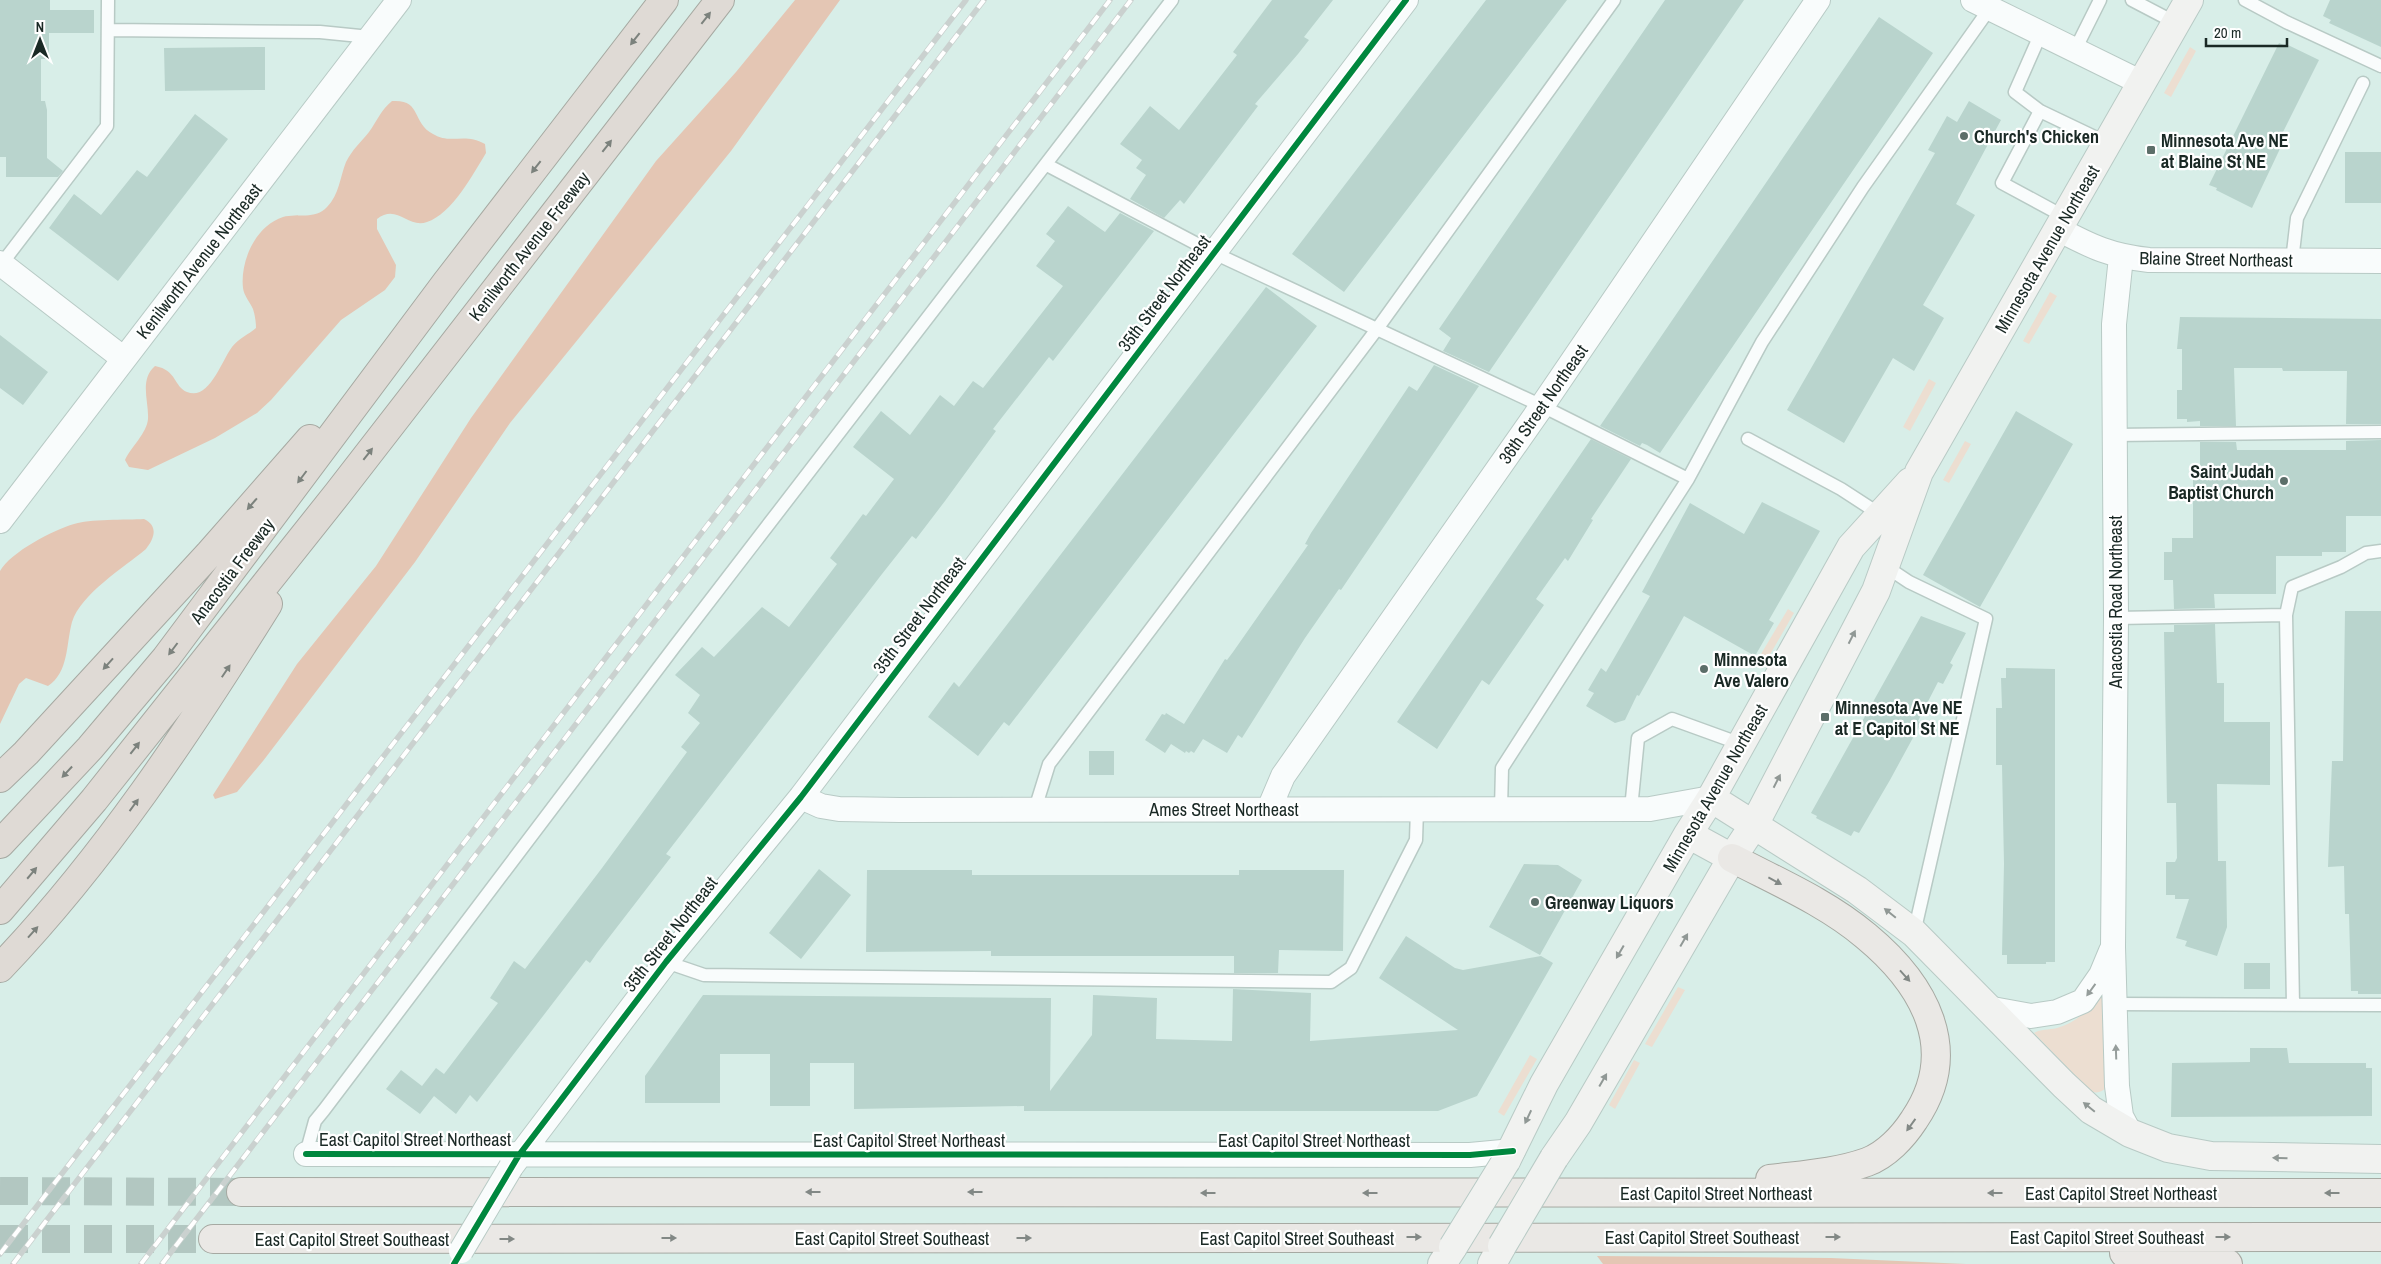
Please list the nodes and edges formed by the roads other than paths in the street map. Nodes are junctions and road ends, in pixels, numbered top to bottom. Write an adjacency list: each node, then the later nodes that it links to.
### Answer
1 (108, 0): 14 (lane)
2 (399, 0): 16 (street, Kenilworth Avenue Northeast)
3 (664, 0): 30 (highway, one-way to 30)
4 (720, 0): 39 (highway, Kenilworth Avenue Freeway, one-way to 4)
5 (1172, 0): 23 (lane)
6 (1406, 0): 25 (street, 35th Street Northeast)
7 (1614, 0): 31 (lane)
8 (1818, 0): 33 (street, 36th Street Northeast)
9 (2100, 0): 17 (lane)
10 (2132, 0): 13 (lane)
11 (2245, 0): 18 (lane)
12 (1981, 4): 15 (street); 38 (lane)
13 (2183, 12): 20 (main road, Minnesota Avenue Northeast)
14 (108, 30): 16 (lane); 29 (lane)
15 (2041, 33): 17 (street); 21 (lane)
16 (370, 37): 32 (street, Kenilworth Avenue Northeast)
17 (2075, 50): 20 (street)
18 (2381, 66)
19 (2363, 82): 27 (lane)
20 (2142, 83): 22 (main road, Minnesota Avenue Northeast)
21 (2040, 111): 22 (lane); 24 (lane)
22 (2107, 144): 24 (main road, Minnesota Avenue Northeast)
23 (1047, 165): 25 (lane); 69 (lane)
24 (2061, 223): 26 (street, Blaine Street Northeast); 37 (main road, Minnesota Avenue Northeast)
25 (1214, 253): 31 (lane); 48 (street, 35th Street Northeast)
26 (2121, 257): 27 (street, Blaine Street Northeast); 35 (street, Anacostia Road Northeast)
27 (2292, 261): 28 (street, Blaine Street Northeast)
28 (2381, 261)
29 (1, 264): 32 (street)
30 (446, 283): 47 (highway, one-way to 47); 57 (highway, Anacostia Freeway, one-way to 57)
31 (1377, 329): 33 (lane); 50 (lane)
32 (124, 359): 41 (street, Kenilworth Avenue Northeast)
33 (1542, 406): 38 (lane); 51 (street, 36th Street Northeast)
34 (2381, 432): 35 (lane)
35 (2113, 435): 45 (street, Anacostia Road Northeast)
36 (1748, 439): 40 (lane)
37 (1919, 472): 40 (main road, Minnesota Avenue Northeast); 43 (main road, Minnesota Avenue Northeast)
38 (1688, 479): 53 (lane)
39 (338, 493): 59 (highway, one-way to 39); 63 (highway, one-way to 39)
40 (1881, 514): 46 (main road, Minnesota Avenue Northeast)
41 (0, 521)
42 (2381, 551): 44 (lane)
43 (1885, 566): 55 (main road, Minnesota Avenue Northeast, one-way to 43); 60 (lane)
44 (2286, 615): 45 (lane); 65 (lane)
45 (2116, 618): 61 (street, Anacostia Road Northeast)
46 (1741, 744): 49 (main road, Minnesota Avenue Northeast); 54 (lane)
47 (0, 778)
48 (800, 797): 50 (street, Ames Street Northeast); 62 (street, 35th Street Northeast)
49 (1711, 798): 54 (street, Ames Street Northeast); 55 (main road); 56 (main road, Minnesota Avenue Northeast)
50 (1035, 809): 51 (street, Ames Street Northeast)
51 (1269, 809): 52 (street, Ames Street Northeast)
52 (1417, 809): 53 (street, Ames Street Northeast); 62 (lane)
53 (1501, 809): 54 (street, Ames Street Northeast)
54 (1640, 809): 56 (street)
55 (1754, 825): 58 (main road, Minnesota Avenue Northeast); 60 (main road, East Capitol Street Northeast, one-way to 55)
56 (1688, 834): 58 (main road); 70 (main road, Minnesota Avenue Northeast, one-way to 70)
57 (0, 844)
58 (1732, 858): 74 (main road, one-way to 74); 79 (main road, Minnesota Avenue Northeast, one-way to 58, bridge)
59 (0, 910)
60 (1914, 933): 67 (main road, East Capitol Street Northeast)
61 (2113, 947): 64 (street, Anacostia Road Northeast); 67 (street, Anacostia Road Northeast, one-way to 67)
62 (666, 962): 72 (street, 35th Street Northeast)
63 (0, 968)
64 (2115, 1004): 65 (lane); 68 (street, Anacostia Road Northeast, one-way to 64)
65 (2293, 1005): 66 (lane)
66 (2381, 1005)
67 (1987, 1008): 68 (main road, East Capitol Street Northeast, one-way to 67)
68 (2130, 1133): 71 (main road, East Capitol Street Northeast, one-way to 68)
69 (306, 1154): 72 (street, East Capitol Street Northeast)
70 (1509, 1156): 72 (street, East Capitol Street Northeast); 80 (main road, Minnesota Avenue Northeast, bridge)
71 (2381, 1159)
72 (515, 1161): 81 (street, 35th Street Northeast, bridge)
73 (241, 1192): 74 (main road, East Capitol Street Northeast, one-way to 73)
74 (1594, 1193): 75 (main road, East Capitol Street Northeast, one-way to 74)
75 (2381, 1194)
76 (1945, 1237): 77 (main road, East Capitol Street Southeast, one-way to 77); 78 (main road, East Capitol Street Southeast, one-way to 76); 82 (main road)
77 (2381, 1237)
78 (213, 1239)
79 (1497, 1255)
80 (1448, 1256)
81 (458, 1258)
82 (2228, 1264)

